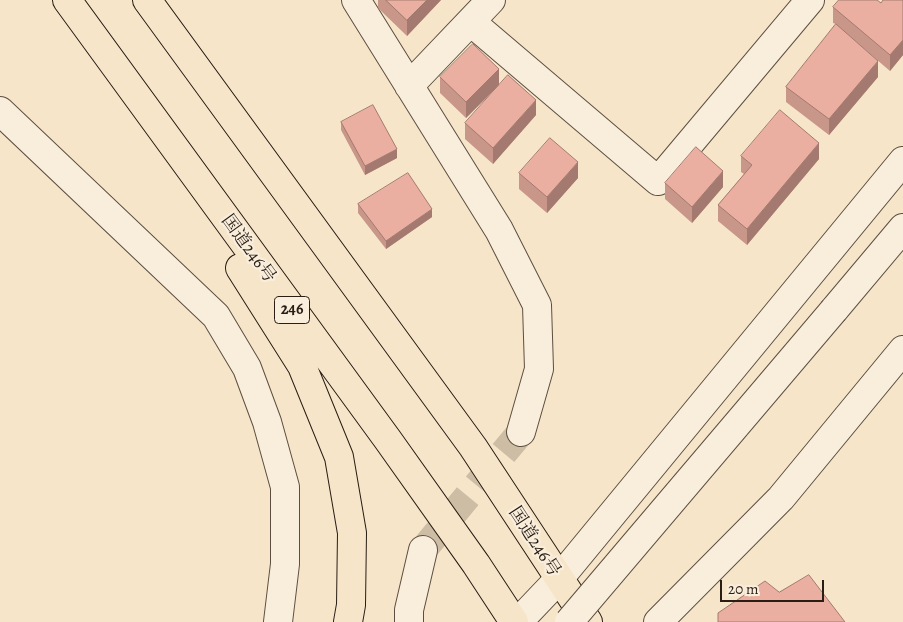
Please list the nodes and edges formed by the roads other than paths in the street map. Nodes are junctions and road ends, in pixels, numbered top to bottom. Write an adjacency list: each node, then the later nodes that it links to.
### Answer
1 (67, 0): 7 (highway, 国道246号 / 246)
2 (147, 0): 15 (highway, 国道246号)
3 (356, 0): 8 (street)
4 (491, 0): 6 (street)
5 (810, 0): 6 (street)
6 (471, 22): 8 (street)
7 (107, 55): 17 (highway, 246); 19 (highway, 国道246号 / 246)
8 (409, 86): 13 (street)
9 (0, 111): 16 (street)
10 (903, 161): 15 (street)
11 (903, 228): 21 (street, bridge)
12 (903, 350): 23 (street)
13 (521, 432)
14 (423, 550): 18 (street)
15 (558, 580): 20 (street); 22 (highway, 国道246号)
16 (278, 622)
17 (348, 622)
18 (409, 622)
19 (514, 622)
20 (518, 622)
21 (568, 622)
22 (588, 622)
23 (658, 622)

